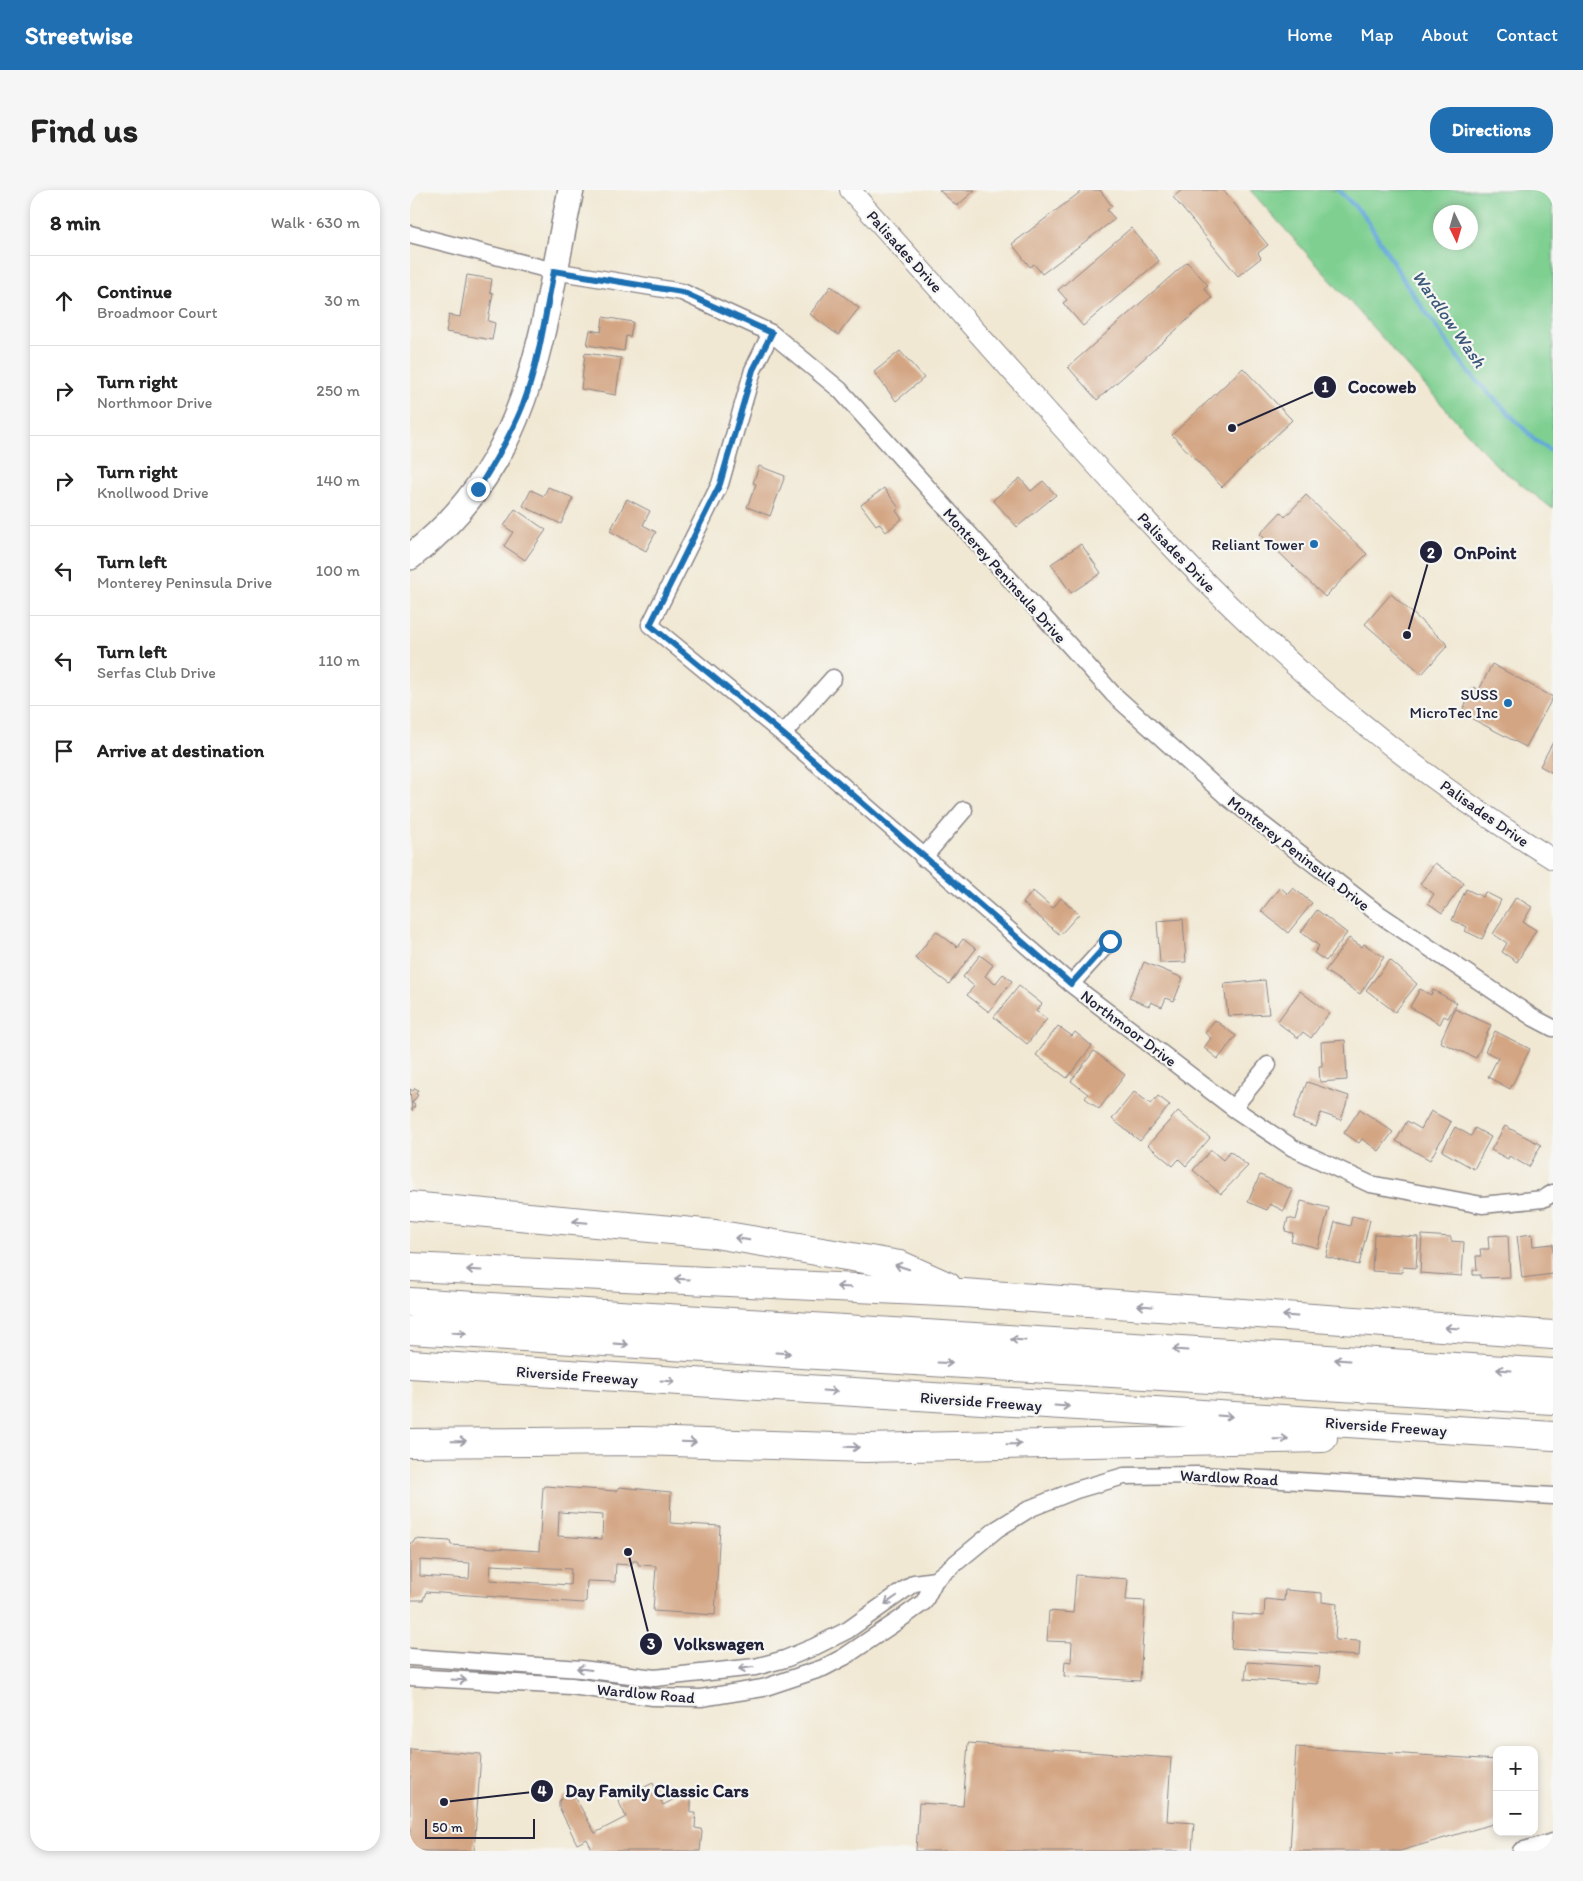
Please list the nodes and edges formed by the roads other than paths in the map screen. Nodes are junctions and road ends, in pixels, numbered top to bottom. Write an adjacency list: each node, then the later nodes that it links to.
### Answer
1 (571, 190): 4 (main road)
2 (850, 190): 11 (street, Palisades Drive)
3 (410, 234): 4 (street, Monterey Peninsula Drive)
4 (554, 271): 5 (street, Monterey Peninsula Drive); 6 (main road)
5 (772, 333): 8 (street, Northmoor Drive); 14 (street, Monterey Peninsula Drive)
6 (410, 557)
7 (833, 678): 8 (street)
8 (783, 734): 10 (street, Northmoor Drive)
9 (964, 810): 10 (street)
10 (924, 858): 13 (street, Northmoor Drive)
11 (1553, 859)
12 (1110, 941): 13 (street)
13 (1071, 984): 16 (street, Northmoor Drive)
14 (1553, 1028)
15 (1268, 1066): 16 (street)
16 (1233, 1108): 17 (street, Northmoor Drive)
17 (1553, 1193)
18 (410, 1206): 20 (highway, one-way to 18)
19 (410, 1267): 20 (highway, one-way to 19)
20 (962, 1293): 23 (highway, one-way to 20)
21 (410, 1302): 25 (highway, one-way to 21)
22 (410, 1330): 26 (highway, one-way to 26)
23 (1553, 1335)
24 (410, 1364): 27 (highway, Riverside Freeway, one-way to 27)
25 (1553, 1373)
26 (1553, 1400)
27 (1546, 1436): 28 (highway, one-way to 27)
28 (410, 1443)
29 (1553, 1496): 30 (street, Wardlow Road)
30 (934, 1580): 31 (street, Wardlow Road, one-way to 31); 33 (street, Wardlow Road)
31 (814, 1647): 32 (street, Wardlow Road, one-way to 32); 33 (street)
32 (410, 1657)
33 (823, 1668): 34 (street, Wardlow Road, one-way to 33)
34 (410, 1677)
35 (1553, 1842): 36 (street)
36 (1521, 1851)

